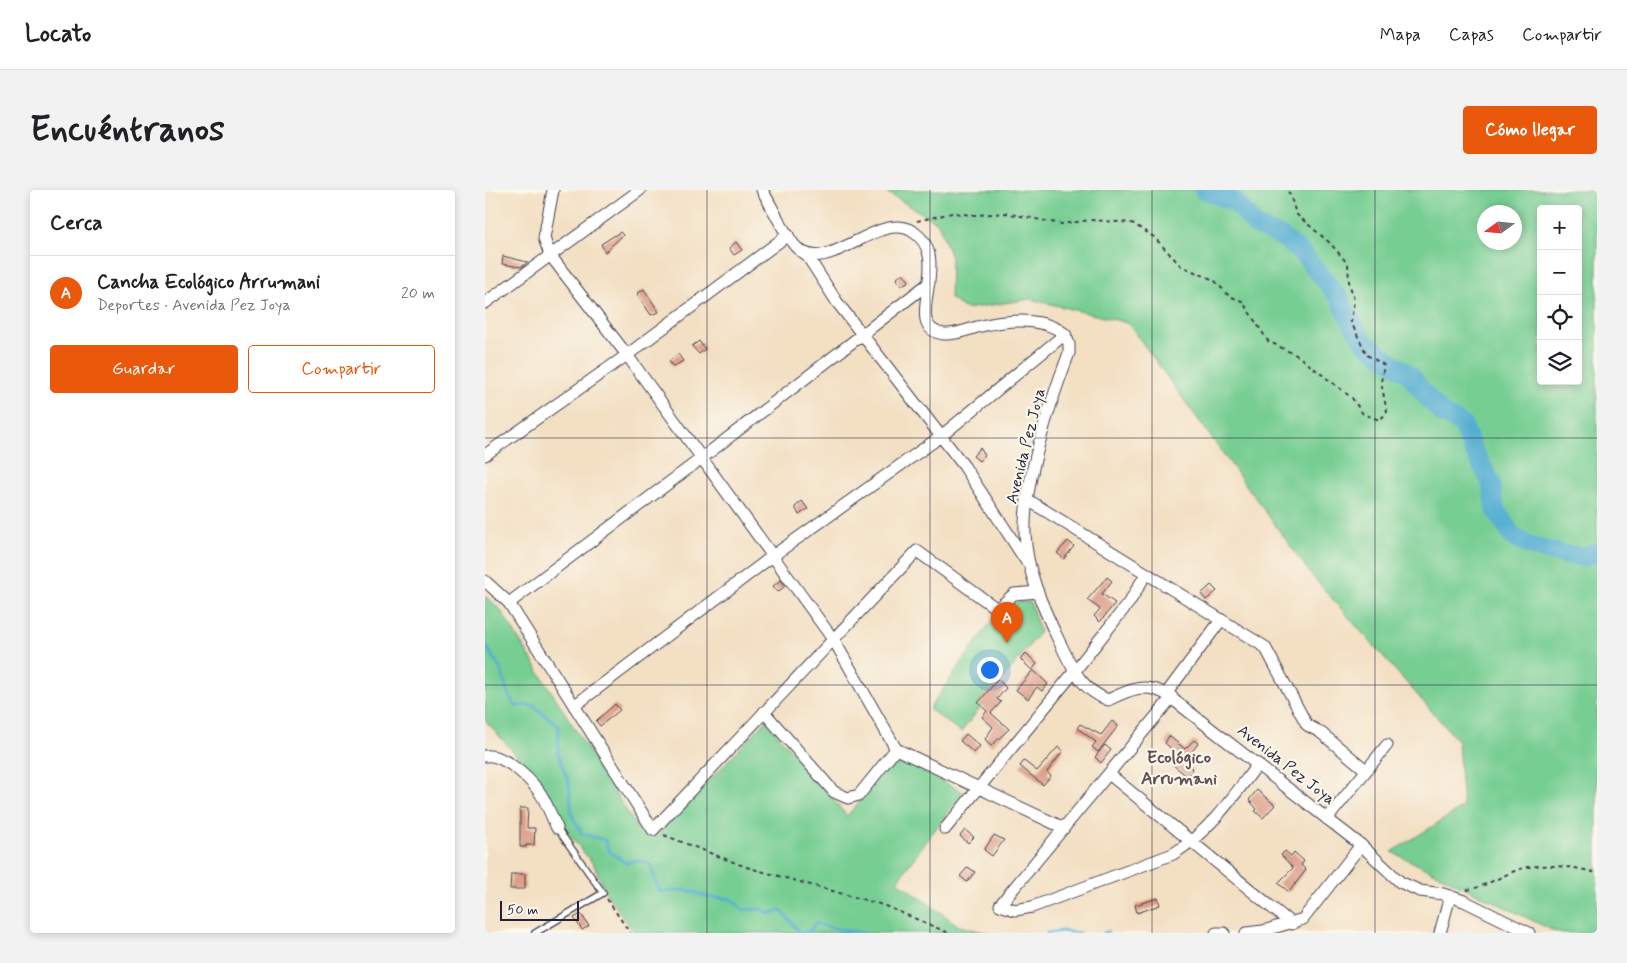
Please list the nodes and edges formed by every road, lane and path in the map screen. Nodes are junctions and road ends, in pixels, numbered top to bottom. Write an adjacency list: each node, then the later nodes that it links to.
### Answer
1 (553, 190): 8 (street)
2 (640, 190): 8 (street)
3 (762, 190): 6 (street)
4 (1286, 190): 5 (path)
5 (917, 222)
6 (788, 235): 7 (street); 13 (street)
7 (806, 254): 9 (street); 12 (street)
8 (550, 255): 10 (street); 13 (street)
9 (929, 283): 11 (street); 12 (street)
10 (485, 303)
11 (1065, 334): 14 (street); 17 (street, Avenida Pez Joya)
12 (863, 335): 14 (street); 16 (street)
13 (627, 355): 15 (street); 16 (street)
14 (941, 437): 18 (street); 19 (street)
15 (485, 455)
16 (702, 458): 18 (street); 23 (street)
17 (1028, 500): 19 (street, Avenida Pez Joya); 20 (street)
18 (774, 555): 25 (street); 28 (street)
19 (1031, 569): 22 (street, Avenida Pez Joya)
20 (1146, 574): 24 (street); 26 (street)
21 (485, 581): 23 (street)
22 (1038, 592): 25 (street); 26 (street, Avenida Pez Joya)
23 (509, 603): 28 (street)
24 (1221, 620): 27 (street); 34 (street)
25 (833, 640): 29 (street); 31 (street)
26 (1074, 672): 27 (street, Avenida Pez Joya); 36 (street)
27 (1169, 695): 33 (street, Avenida Pez Joya); 35 (street)
28 (574, 706): 41 (street)
29 (764, 712): 31 (street); 41 (street)
30 (1387, 745): 34 (street)
31 (896, 749): 36 (street)
32 (485, 756): 38 (street)
33 (1258, 764): 37 (street, Avenida Pez Joya); 42 (street)
34 (1366, 770): 37 (street)
35 (1109, 774): 39 (street); 42 (street)
36 (979, 788): 39 (street); 40 (street)
37 (1327, 818): 43 (street, Avenida Pez Joya)
38 (557, 828): 45 (lane)
39 (1064, 828): 42 (street)
40 (945, 829)
41 (653, 830): 50 (path)
42 (1192, 842): 47 (street)
43 (1361, 845): 46 (street, Avenida Pez Joya); 47 (street)
44 (1597, 873): 46 (path)
45 (603, 893): 48 (lane); 49 (path)
46 (1446, 895): 54 (street); 55 (street, Avenida Pez Joya)
47 (1290, 928): 53 (street)
48 (535, 933)
49 (630, 933)
50 (949, 933)
51 (1216, 933): 52 (street)
52 (1224, 933)
53 (1246, 933)
54 (1440, 933)
55 (1529, 933)

